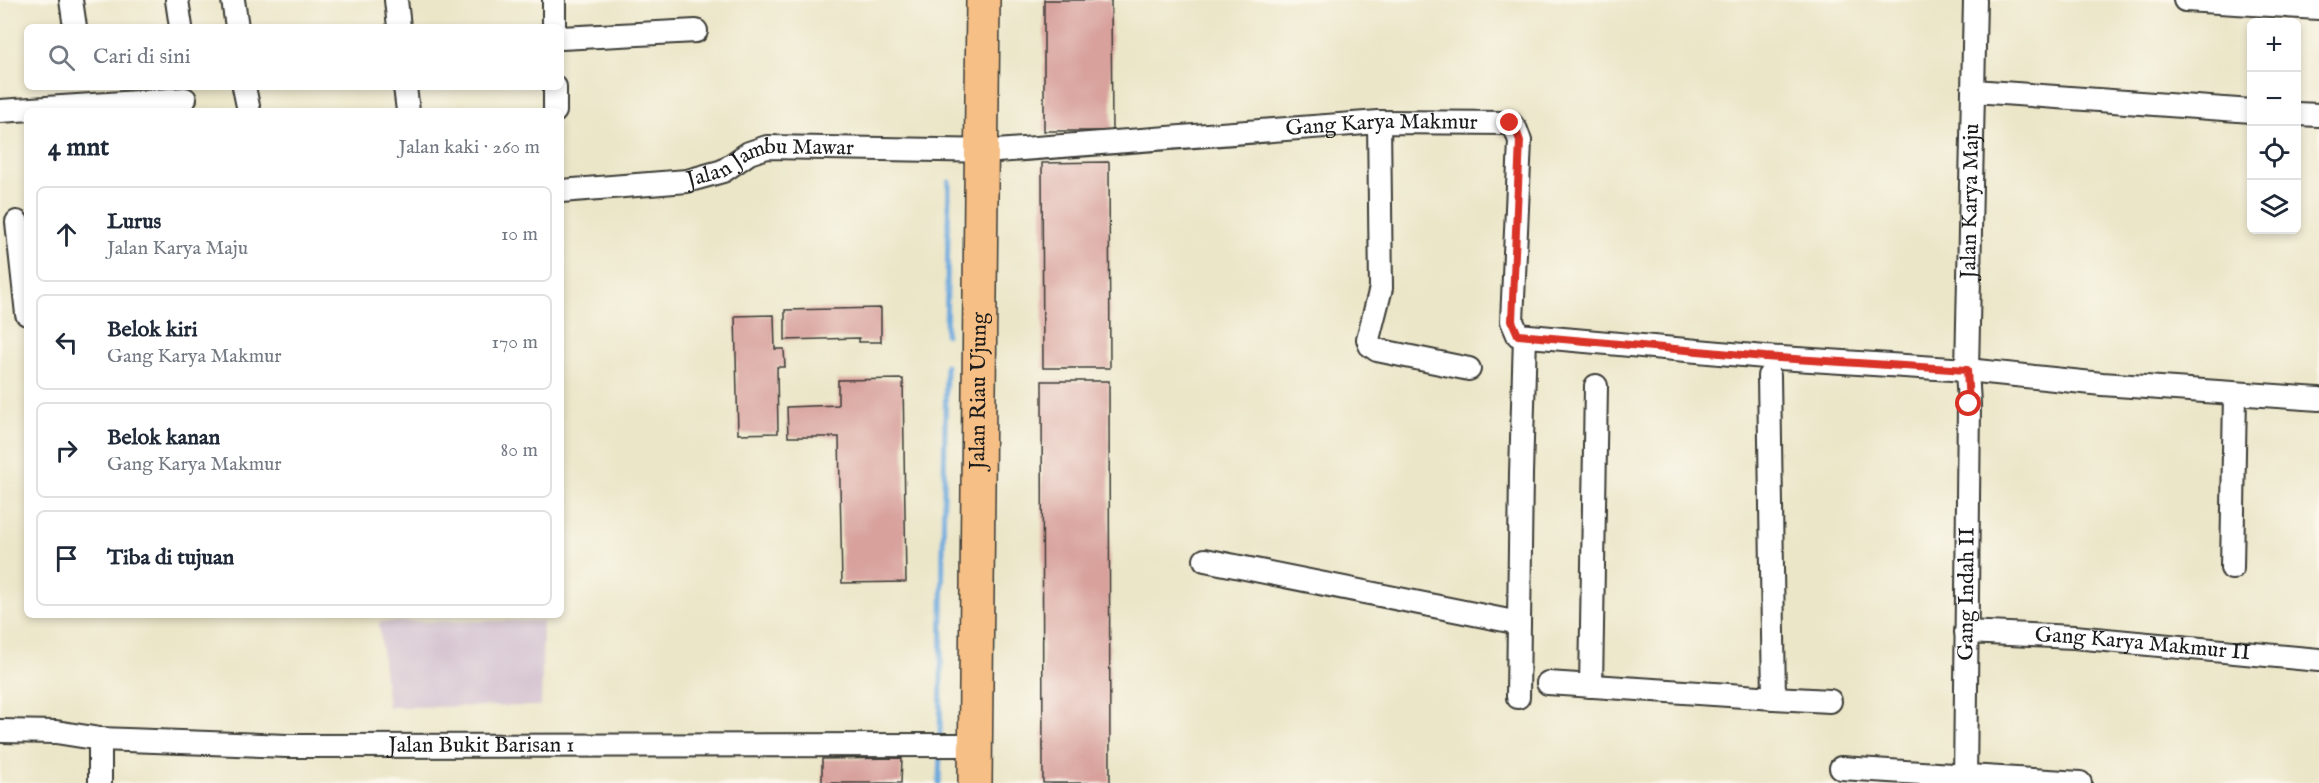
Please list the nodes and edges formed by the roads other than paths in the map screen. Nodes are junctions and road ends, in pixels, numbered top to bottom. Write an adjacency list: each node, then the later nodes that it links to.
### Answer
1 (71, 0): 10 (street)
2 (177, 0): 11 (street)
3 (233, 0): 12 (street)
4 (396, 0): 13 (street)
5 (554, 0): 14 (street)
6 (983, 0): 32 (main road, Jalan Riau Ujung)
7 (1975, 0): 20 (street, Jalan Karya Maju)
8 (2185, 0): 9 (street)
9 (2319, 8)
10 (75, 24)
11 (181, 24)
12 (237, 24)
13 (399, 24)
14 (554, 24)
15 (696, 31): 16 (street)
16 (564, 38)
17 (245, 90): 23 (street)
18 (405, 90): 24 (street)
19 (555, 90): 25 (street)
20 (1974, 92): 28 (street); 38 (street, Jalan Karya Maju)
21 (185, 99): 22 (street)
22 (46, 108)
23 (248, 108)
24 (408, 108)
25 (555, 108)
26 (24, 109): 27 (street)
27 (0, 111)
28 (2247, 111)
29 (2301, 114): 30 (street)
30 (2319, 115)
31 (1379, 122): 32 (street, Gang Karya Makmur); 36 (street, Gang Karya Makmur); 37 (street)
32 (981, 150): 33 (street, Jalan Jambu Mawar); 56 (main road, Jalan Riau Ujung)
33 (564, 191)
34 (15, 222): 35 (street)
35 (24, 291)
36 (1525, 336): 38 (street); 46 (street)
37 (1469, 369)
38 (1967, 370): 41 (street); 43 (street, Jalan Karya Maju)
39 (1769, 376): 52 (street)
40 (1596, 386): 50 (street)
41 (2235, 393): 42 (street); 45 (street)
42 (2319, 399)
43 (1969, 404): 47 (street, Gang Indah II)
44 (1204, 560): 46 (street)
45 (2232, 568)
46 (1519, 623): 51 (street)
47 (1966, 632): 48 (street, Gang Karya Makmur II); 58 (street, Gang Indah II)
48 (2319, 660)
49 (1548, 683): 50 (street)
50 (1591, 686): 52 (street)
51 (1518, 697)
52 (1774, 698): 53 (street)
53 (1830, 701)
54 (0, 731): 55 (street, Jalan Bukit Barisan 1)
55 (100, 739): 56 (street, Jalan Bukit Barisan 1); 59 (street)
56 (969, 745): 60 (main road, Jalan Riau Ujung)
57 (1841, 768): 58 (street)
58 (1965, 780): 61 (street)
59 (100, 783)
60 (975, 783)
61 (2080, 783)

